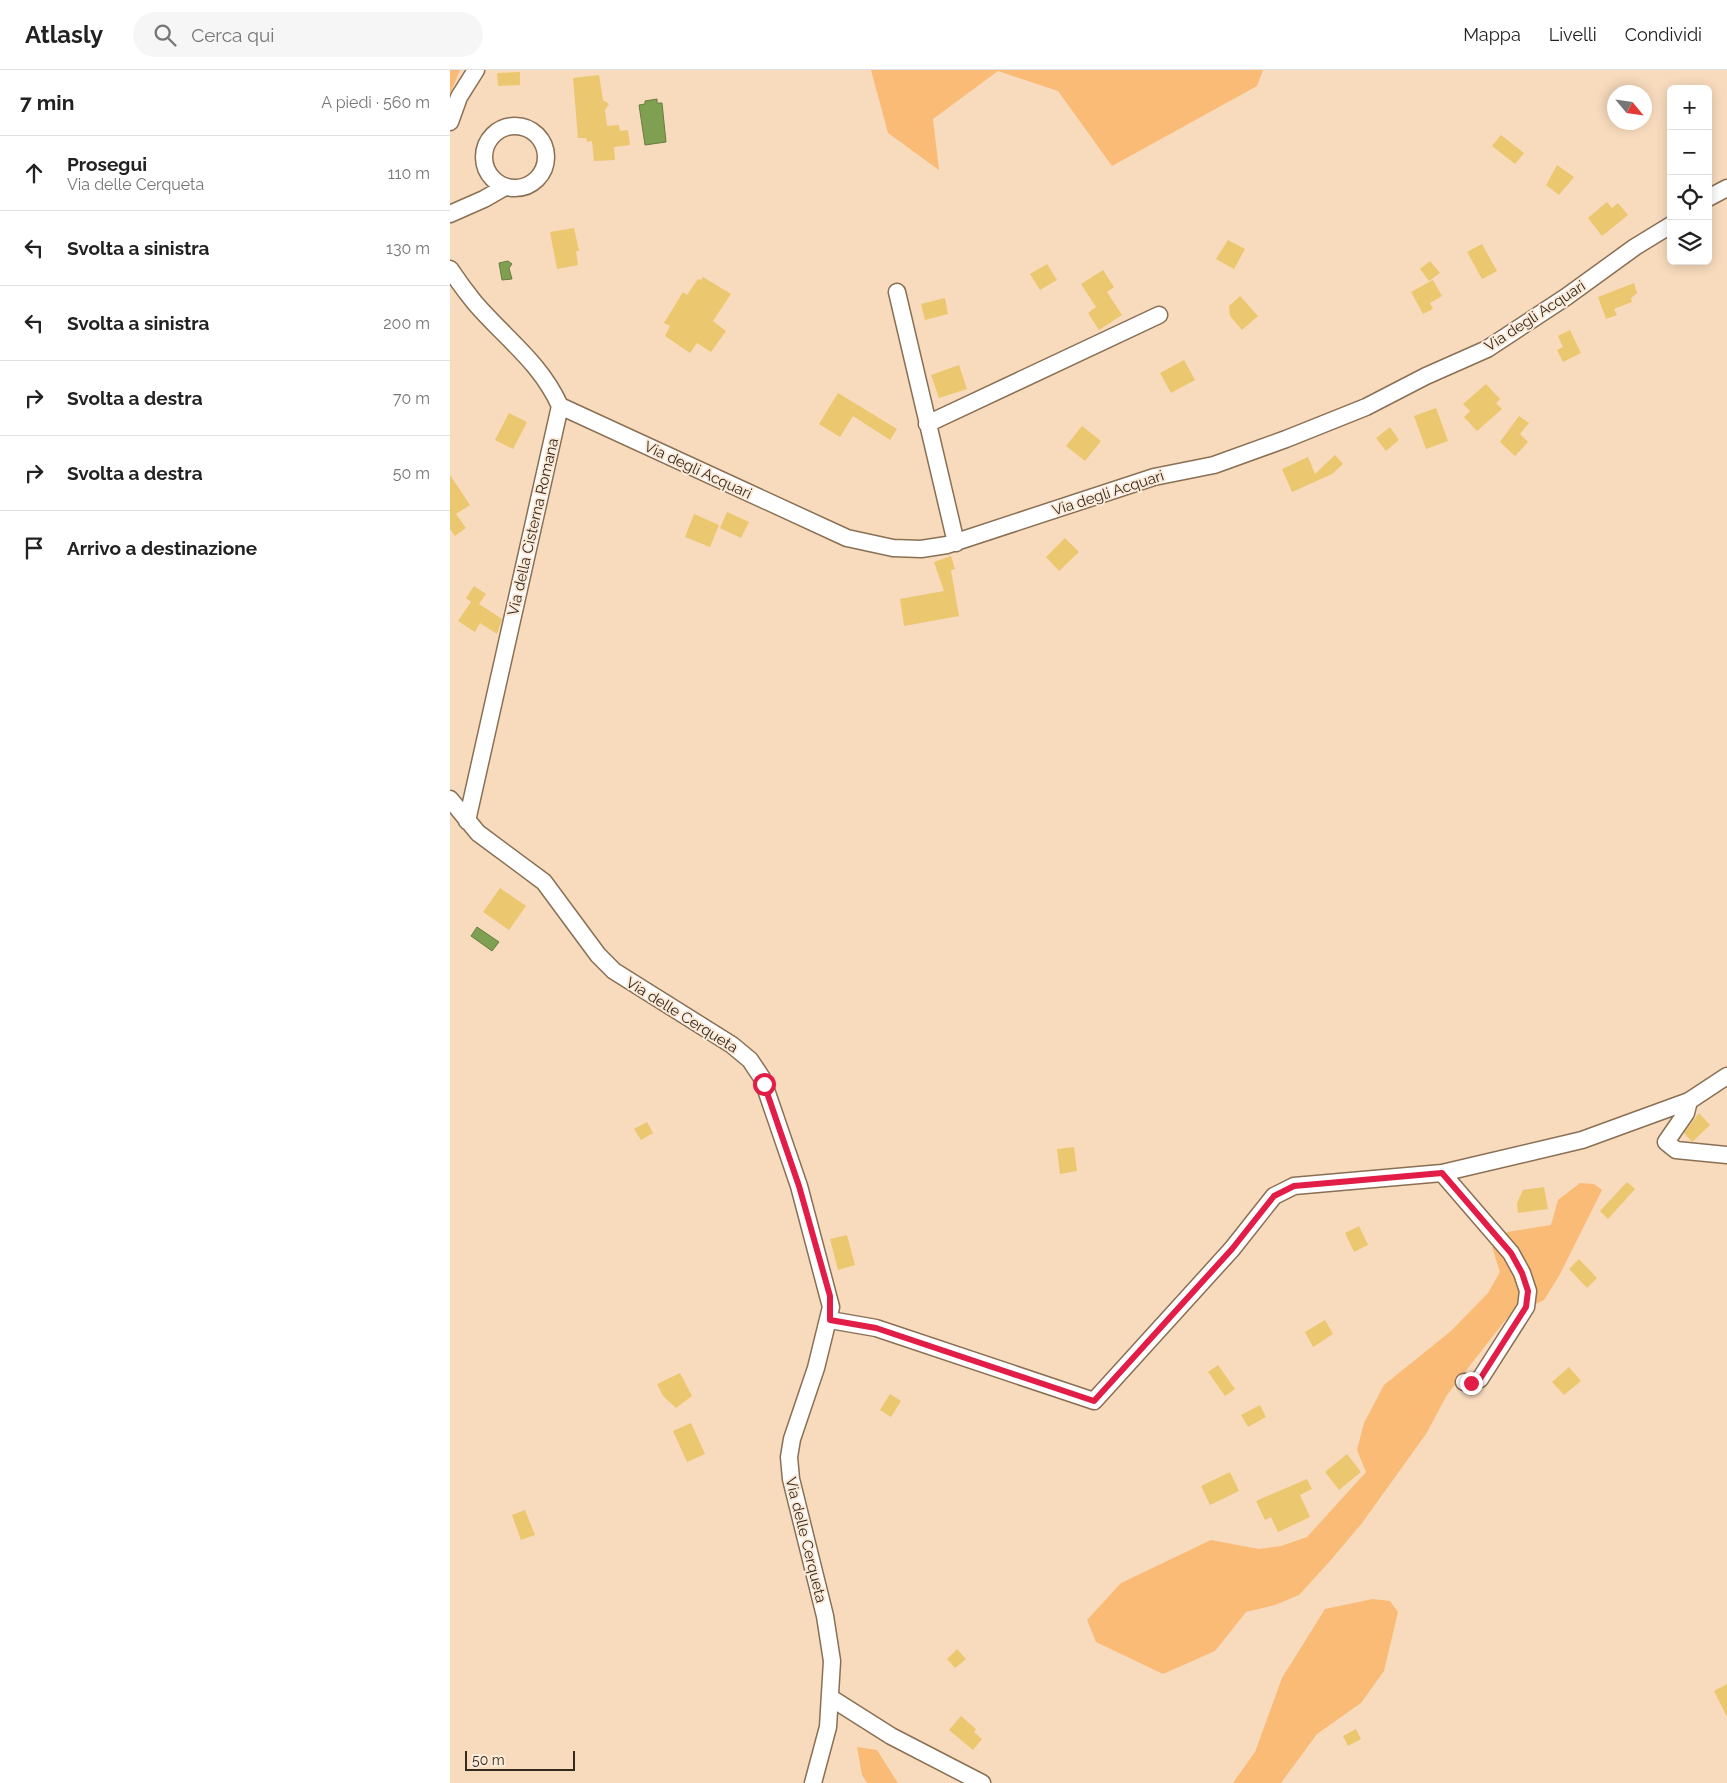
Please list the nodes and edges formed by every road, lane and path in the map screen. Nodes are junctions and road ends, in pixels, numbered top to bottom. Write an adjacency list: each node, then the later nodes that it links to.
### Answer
1 (476, 70): 2 (street)
2 (450, 122)
3 (505, 187): 6 (street)
4 (1727, 188): 5 (street)
5 (1712, 196)
6 (450, 214)
7 (1667, 227): 13 (street, Via degli Acquari)
8 (450, 269): 11 (street)
9 (897, 292): 12 (street)
10 (1159, 315): 12 (street)
11 (560, 406): 13 (street, Via degli Acquari); 15 (street, Via della Cisterna Romana)
12 (927, 424): 13 (street)
13 (956, 543)
14 (450, 800): 15 (street, Via delle Cerqueta)
15 (467, 821): 20 (street, Via delle Cerqueta)
16 (1727, 1076): 17 (street)
17 (1689, 1102): 18 (street); 19 (street)
18 (1727, 1154)
19 (1442, 1173): 20 (street); 21 (street)
20 (830, 1320): 22 (street, Via delle Cerqueta)
21 (1464, 1382)
22 (831, 1698): 23 (street, Via delle Cerqueta); 24 (street)
23 (813, 1783)
24 (982, 1783)

